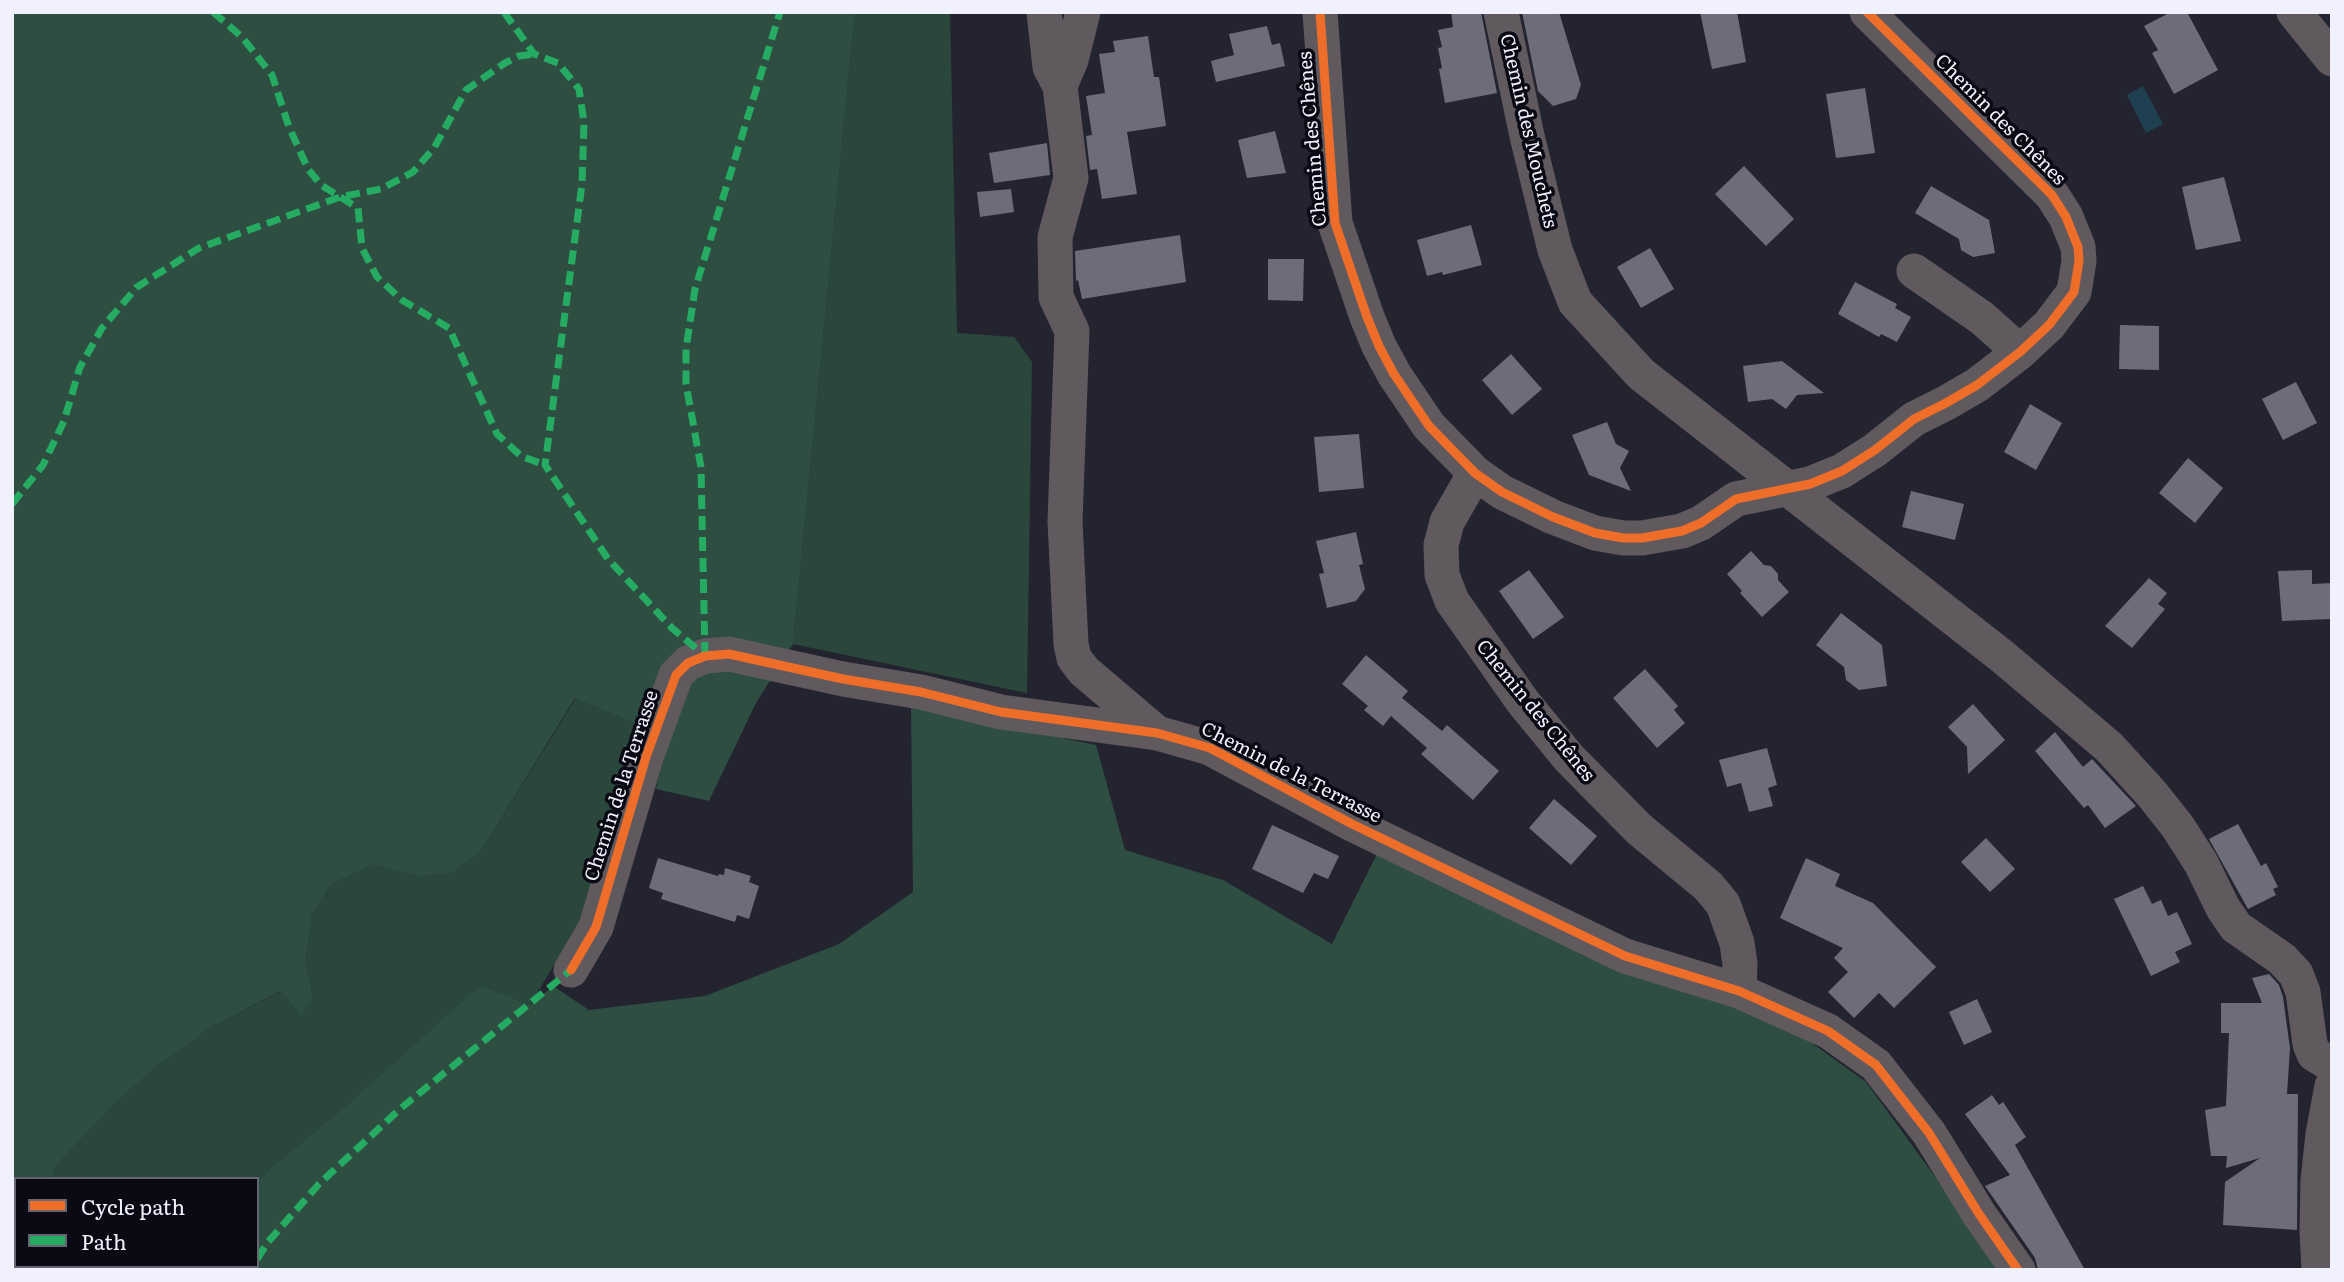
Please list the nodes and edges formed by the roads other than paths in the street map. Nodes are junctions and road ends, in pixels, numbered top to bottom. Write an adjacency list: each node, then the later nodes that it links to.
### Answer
1 (1044, 12): 8 (street)
2 (1083, 12): 8 (street)
3 (1320, 12): 11 (street, Chemin des Chênes)
4 (1501, 12): 12 (street, Chemin des Mouchets)
5 (1867, 12): 10 (street, Chemin des Chênes)
6 (2294, 12): 7 (street)
7 (2332, 60)
8 (1060, 86): 13 (street)
9 (1913, 271): 10 (street)
10 (2020, 352): 12 (street, Chemin des Chênes)
11 (1475, 473): 12 (street, Chemin des Chênes); 15 (street, Chemin des Chênes)
12 (1787, 489): 16 (street)
13 (1157, 733): 14 (street, Chemin de la Terrasse); 15 (street, Chemin de la Terrasse)
14 (571, 970)
15 (1739, 991): 18 (street, Chemin de la Terrasse)
16 (2332, 1065)
17 (2332, 1086): 19 (street)
18 (2018, 1270)
19 (2319, 1270)

